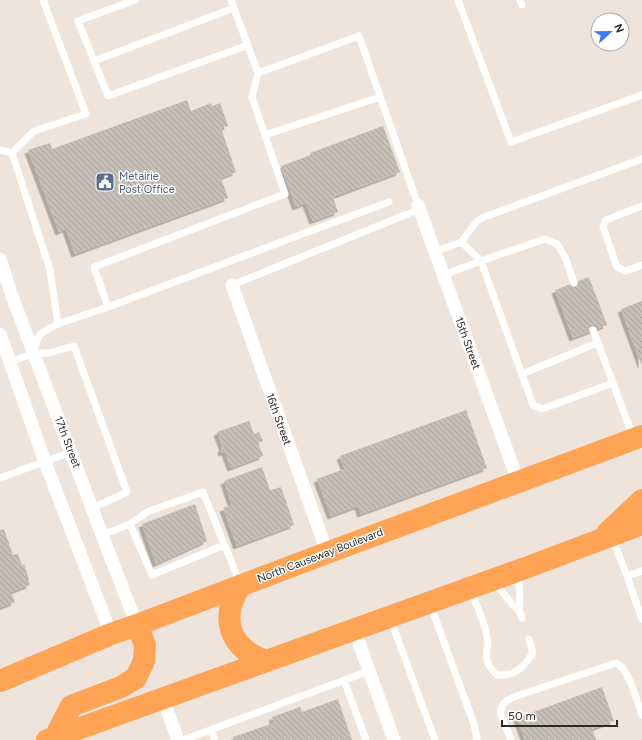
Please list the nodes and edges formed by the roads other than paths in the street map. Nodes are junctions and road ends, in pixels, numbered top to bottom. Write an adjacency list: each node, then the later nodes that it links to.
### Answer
1 (43, 0): 13 (lane)
2 (135, 0): 7 (lane)
3 (231, 0): 5 (lane)
4 (458, 0): 9 (lane)
5 (234, 8): 6 (lane); 7 (lane)
6 (248, 45): 7 (lane); 8 (lane)
7 (94, 61)
8 (258, 72): 10 (lane); 11 (lane)
9 (642, 95)
10 (380, 97): 11 (lane); 17 (lane)
11 (265, 135): 26 (lane)
12 (0, 150): 13 (lane)
13 (12, 153): 27 (lane)
14 (642, 159): 18 (lane)
15 (389, 202): 26 (lane)
16 (642, 206): 22 (lane)
17 (419, 207): 19 (street, 15th Street); 25 (lane)
18 (461, 242): 19 (lane); 21 (lane)
19 (435, 252): 23 (street, 15th Street)
20 (0, 258): 31 (street, 17th Street)
21 (481, 261): 23 (lane); 24 (lane); 33 (lane)
22 (642, 265)
23 (443, 275): 39 (street, 15th Street)
24 (574, 283)
25 (232, 285): 47 (street, 16th Street)
26 (108, 307): 27 (lane)
27 (58, 324): 31 (lane)
28 (593, 330): 30 (lane)
29 (0, 334): 32 (street)
30 (597, 343): 33 (lane); 34 (lane)
31 (35, 353): 32 (lane); 36 (street, 17th Street); 41 (lane)
32 (10, 362): 37 (street)
33 (522, 374): 34 (lane)
34 (613, 383): 35 (lane)
35 (639, 443): 39 (highway, North Causeway Boulevard)
36 (71, 452): 37 (lane); 41 (street, 17th Street)
37 (45, 462): 38 (lane); 61 (street)
38 (0, 478)
39 (518, 481): 47 (highway, North Causeway Boulevard)
40 (642, 500): 45 (highway)
41 (93, 508): 44 (street, 17th Street)
42 (130, 524): 44 (lane); 46 (lane); 46 (lane)
43 (642, 524): 45 (highway)
44 (102, 535): 59 (street, 17th Street)
45 (607, 536): 48 (highway); 50 (lane)
46 (224, 545): 52 (lane)
47 (327, 552): 52 (highway, North Causeway Boulevard)
48 (517, 570): 51 (highway); 55 (lane)
49 (642, 571): 50 (lane)
50 (627, 576): 58 (lane)
51 (492, 580): 53 (highway); 55 (lane)
52 (241, 585): 59 (highway, North Causeway Boulevard); 63 (highway)
53 (469, 588): 54 (highway); 62 (lane)
54 (429, 602): 56 (highway); 77 (lane)
55 (519, 610): 57 (lane)
56 (389, 616): 60 (highway); 76 (lane)
57 (522, 618)
58 (642, 618)
59 (137, 625): 61 (highway, North Causeway Boulevard); 70 (highway)
60 (354, 629): 63 (highway); 64 (street)
61 (111, 634): 66 (highway, North Causeway Boulevard)
62 (530, 639)
63 (266, 661): 67 (highway)
64 (369, 671): 65 (lane); 75 (street)
65 (344, 680): 69 (lane); 74 (lane)
66 (0, 681)
67 (164, 699): 70 (highway); 71 (street)
68 (642, 715): 78 (lane)
69 (211, 730): 72 (lane); 73 (lane)
70 (51, 739)
71 (178, 740)
72 (183, 740)
73 (215, 740)
74 (366, 740)
75 (394, 740)
76 (436, 740)
77 (477, 740)
78 (511, 740)

